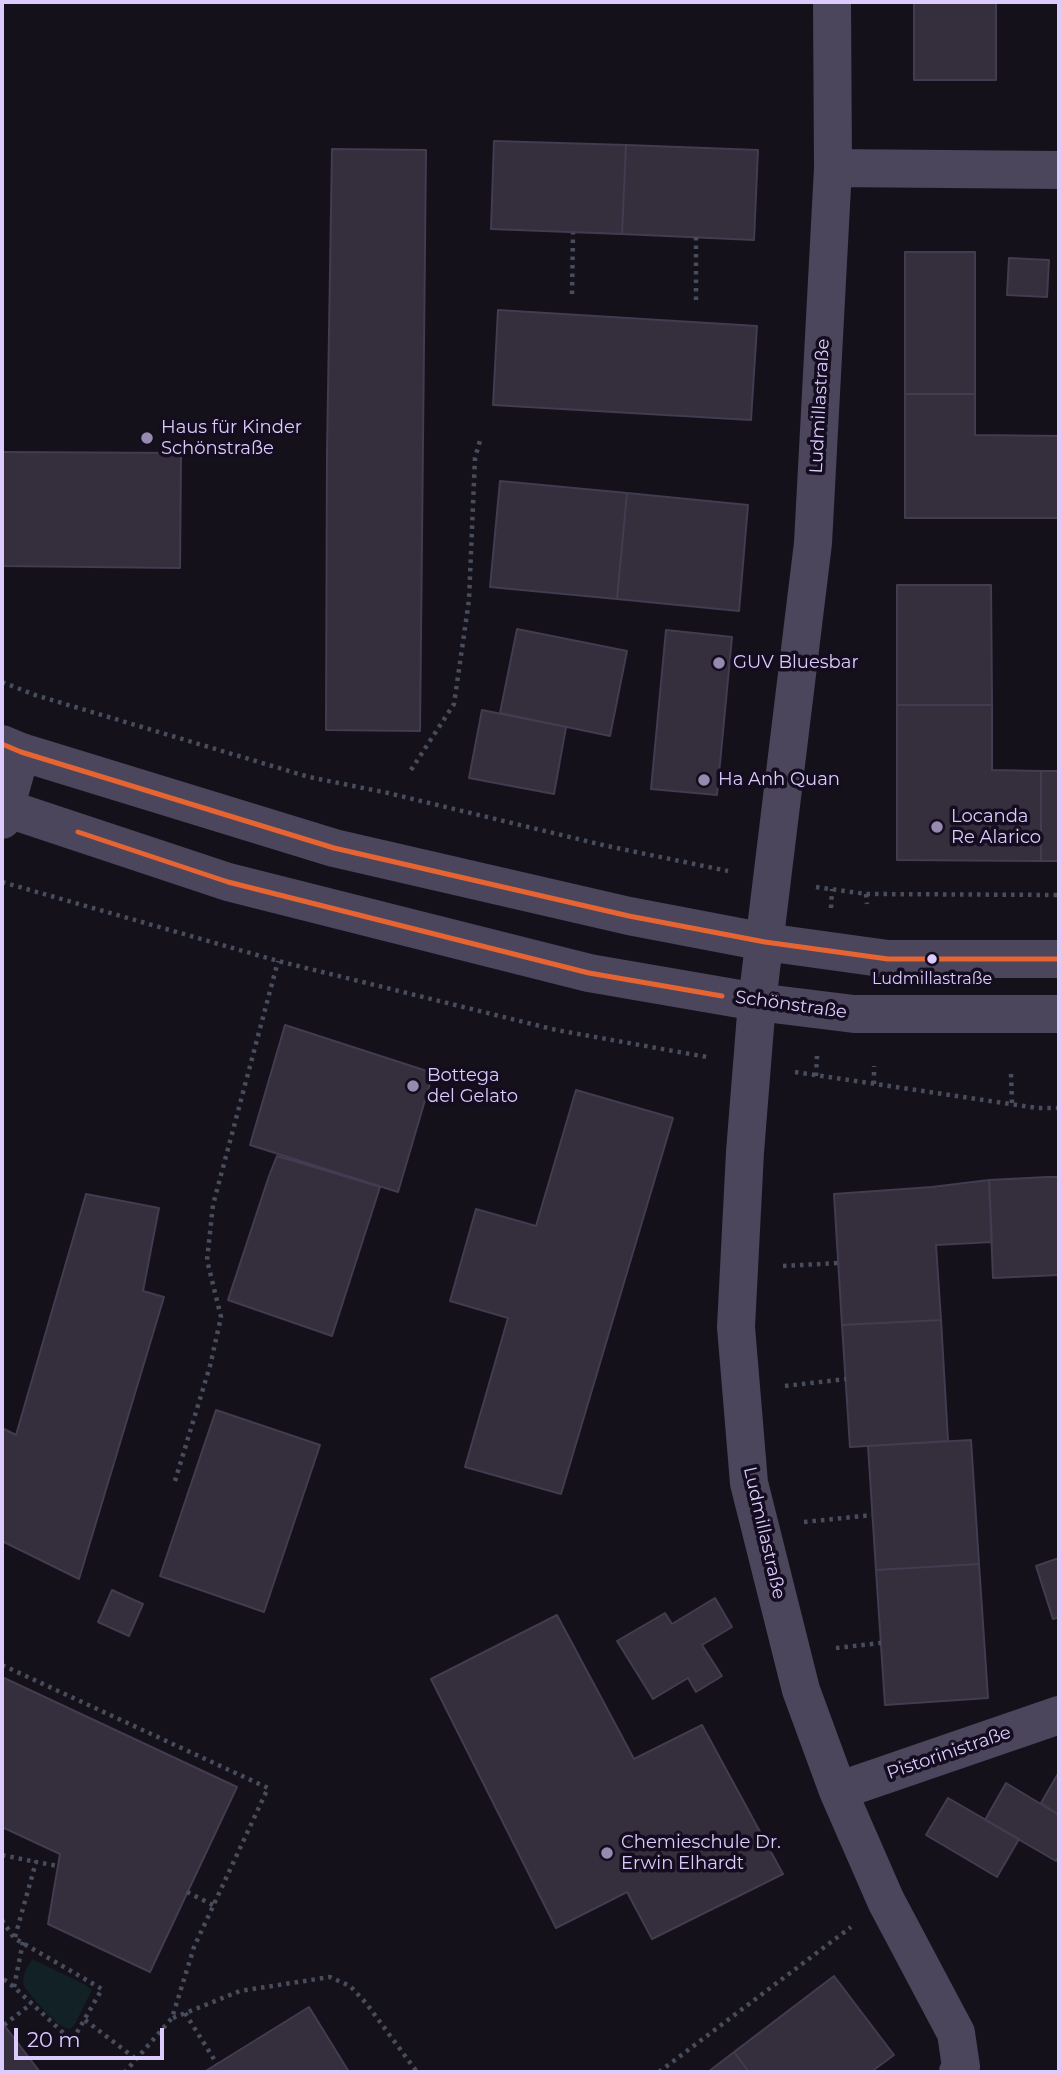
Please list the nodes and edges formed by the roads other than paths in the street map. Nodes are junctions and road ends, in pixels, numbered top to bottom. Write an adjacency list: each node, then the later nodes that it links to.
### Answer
1 (832, 2): 2 (street, Ludmillastraße)
2 (833, 167): 3 (street); 6 (street, Ludmillastraße)
3 (1059, 170)
4 (11, 748): 5 (street); 6 (street)
5 (3, 812): 8 (street, Schönstraße)
6 (765, 942): 7 (street); 8 (street, Ludmillastraße)
7 (1059, 959)
8 (757, 1002): 9 (street, Schönstraße); 11 (street, Ludmillastraße)
9 (1059, 1014)
10 (1059, 1715): 11 (street, Pistorinistraße)
11 (838, 1791): 12 (street, Ludmillastraße)
12 (960, 2070)

